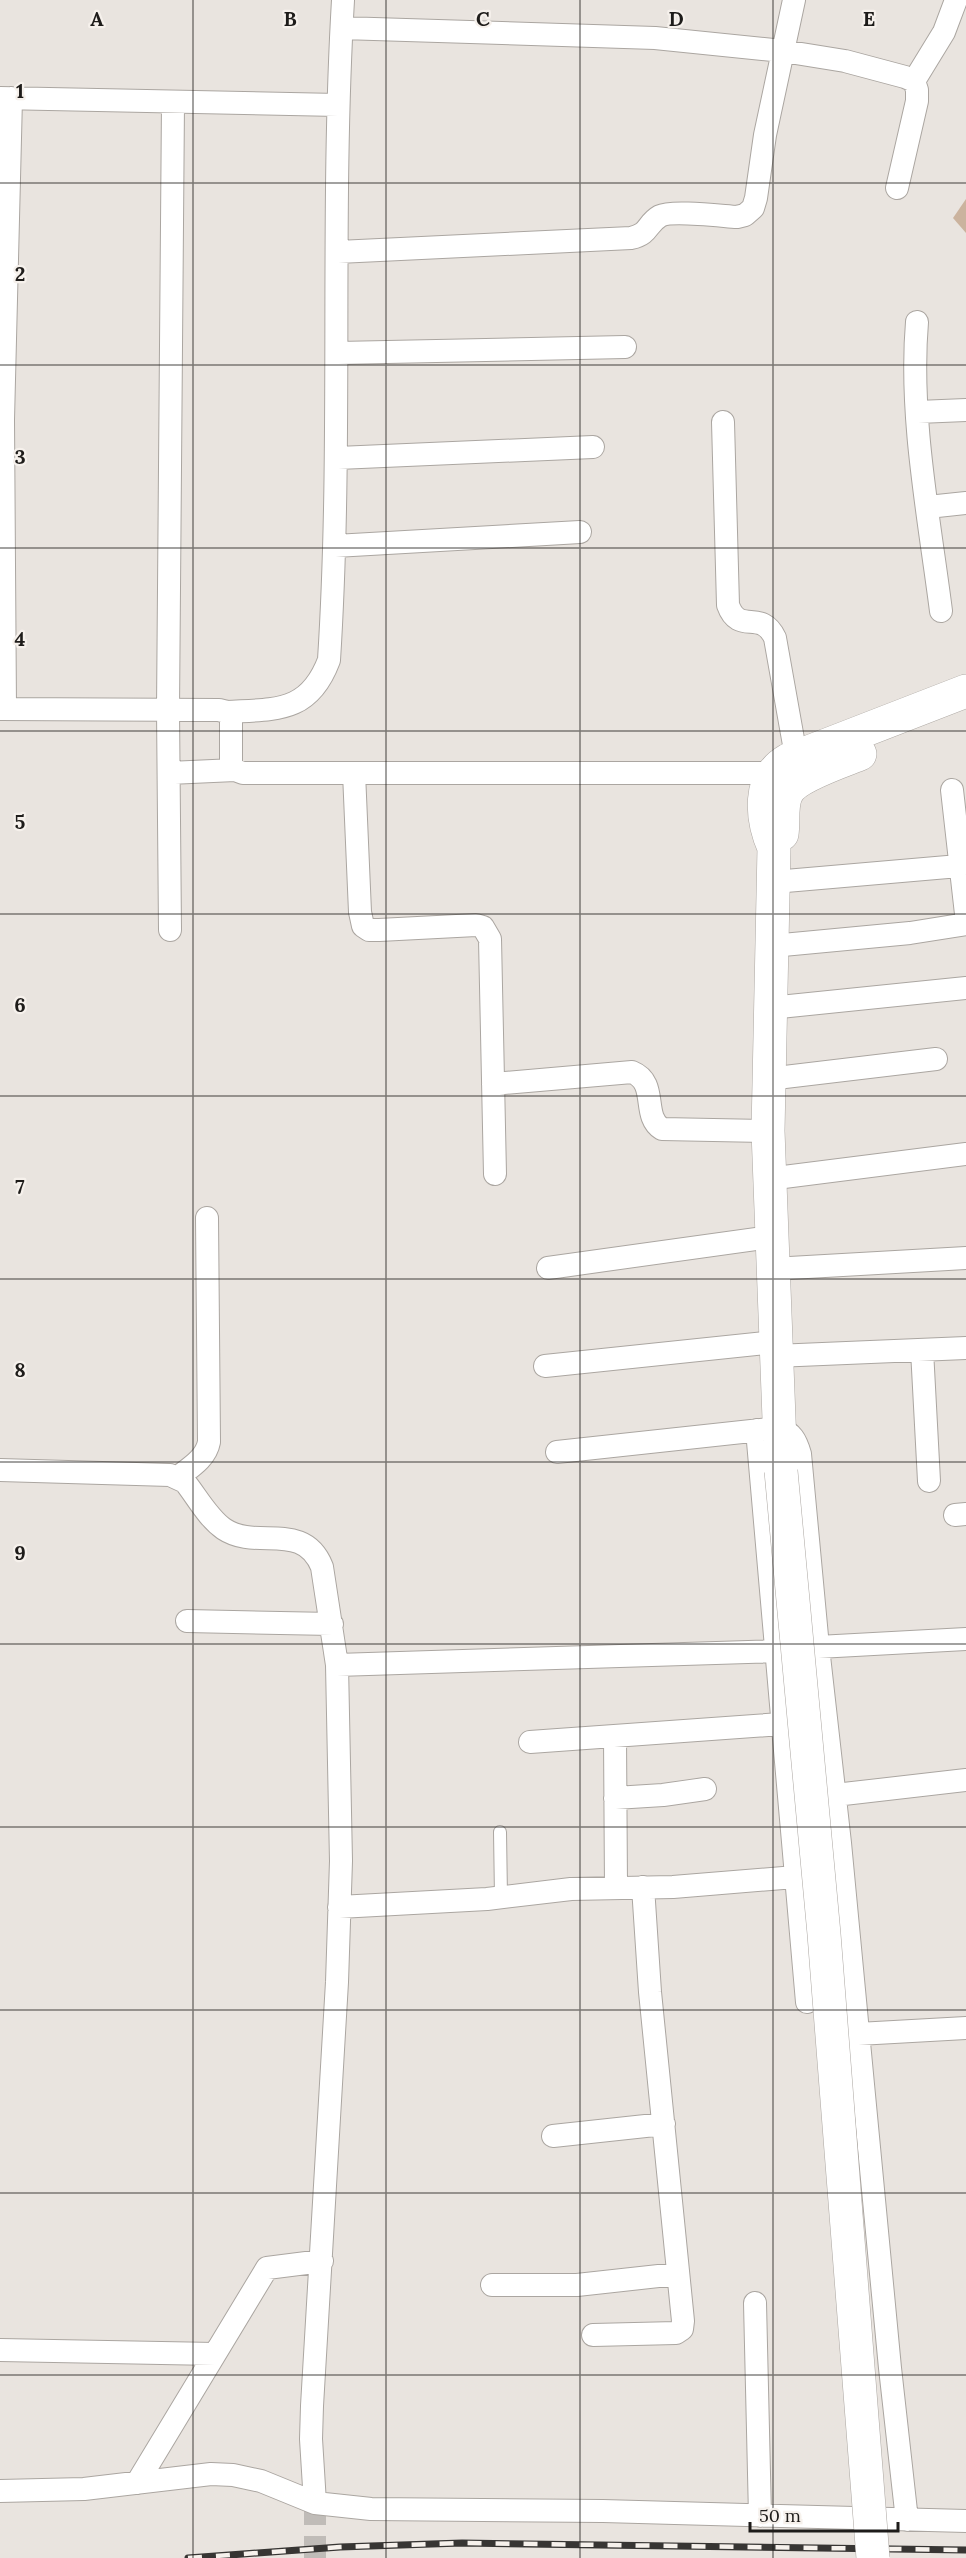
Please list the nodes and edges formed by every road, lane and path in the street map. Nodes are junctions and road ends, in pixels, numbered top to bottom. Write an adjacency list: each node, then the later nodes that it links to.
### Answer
1 (343, 0): 4 (street)
2 (794, 0): 5 (street)
3 (956, 0): 6 (street)
4 (342, 28): 5 (street); 9 (street)
5 (783, 51): 6 (street); 11 (street)
6 (914, 81): 10 (street)
7 (6, 98): 8 (street); 26 (street)
8 (173, 103): 9 (street); 28 (street)
9 (338, 105): 11 (street)
10 (897, 188)
11 (338, 252): 14 (street)
12 (917, 322): 16 (street)
13 (625, 347): 14 (street)
14 (338, 353): 19 (street)
15 (966, 410): 16 (street)
16 (918, 412): 21 (street)
17 (723, 422): 31 (street)
18 (593, 447): 19 (street)
19 (338, 458): 23 (street)
20 (966, 502): 21 (street)
21 (928, 507): 24 (street)
22 (580, 532): 23 (street)
23 (335, 546): 29 (street)
24 (941, 611)
25 (966, 691): 31 (street)
26 (3, 709): 28 (street)
27 (966, 711): 31 (street)
28 (168, 729): 29 (street); 32 (street)
29 (230, 730): 30 (street)
30 (235, 770): 32 (street); 33 (street)
31 (790, 770): 33 (street); 36 (street)
32 (169, 773): 39 (street)
33 (354, 773): 45 (street)
34 (952, 790): 35 (street)
35 (959, 866): 36 (street); 37 (street)
36 (774, 882): 40 (street)
37 (966, 914)
38 (966, 924): 40 (street)
39 (170, 930)
40 (772, 946): 42 (street)
41 (966, 988): 42 (street)
42 (770, 1008): 44 (street)
43 (936, 1059): 44 (street)
44 (768, 1079): 46 (street)
45 (494, 1084): 46 (street); 48 (street)
46 (768, 1131): 49 (street)
47 (966, 1154): 49 (street)
48 (495, 1174)
49 (768, 1179): 51 (street)
50 (207, 1218): 62 (street)
51 (770, 1237): 53 (street); 54 (street)
52 (966, 1258): 54 (street)
53 (548, 1268)
54 (772, 1269): 56 (street)
55 (966, 1348): 57 (street)
56 (775, 1349): 57 (street); 58 (street); 59 (street)
57 (922, 1350): 63 (street)
58 (544, 1366)
59 (768, 1429): 60 (street); 67 (street); 68 (street); 101 (street, bridge)
60 (557, 1452)
61 (0, 1470): 62 (street)
62 (178, 1477): 65 (street)
63 (929, 1480)
64 (187, 1621): 65 (street)
65 (332, 1624): 69 (street)
66 (966, 1639): 67 (street)
67 (818, 1647): 75 (street)
68 (776, 1651): 69 (street); 70 (street)
69 (337, 1665): 82 (street)
70 (782, 1724): 71 (street); 78 (street)
71 (615, 1737): 72 (street); 76 (street)
72 (530, 1742)
73 (966, 1780): 75 (street)
74 (705, 1789): 76 (street)
75 (835, 1795): 85 (street)
76 (615, 1798): 79 (street)
77 (500, 1832): 81 (lane)
78 (795, 1877): 80 (street); 83 (street)
79 (616, 1887): 80 (street); 81 (street)
80 (643, 1887): 86 (street)
81 (501, 1897): 82 (street)
82 (339, 1907): 88 (street)
83 (807, 2002)
84 (966, 2028): 85 (street)
85 (858, 2034): 99 (street)
86 (664, 2124): 87 (street); 89 (street)
87 (553, 2136)
88 (322, 2262): 94 (street); 97 (street)
89 (677, 2274): 90 (street); 92 (street)
90 (492, 2285)
91 (755, 2303): 98 (street)
92 (593, 2335)
93 (0, 2350): 94 (street)
94 (215, 2354): 95 (street)
95 (136, 2483): 96 (street); 97 (street)
96 (0, 2491)
97 (315, 2503): 98 (street)
98 (760, 2516): 99 (street)
99 (907, 2520): 100 (street)
100 (966, 2521)
101 (873, 2558)

